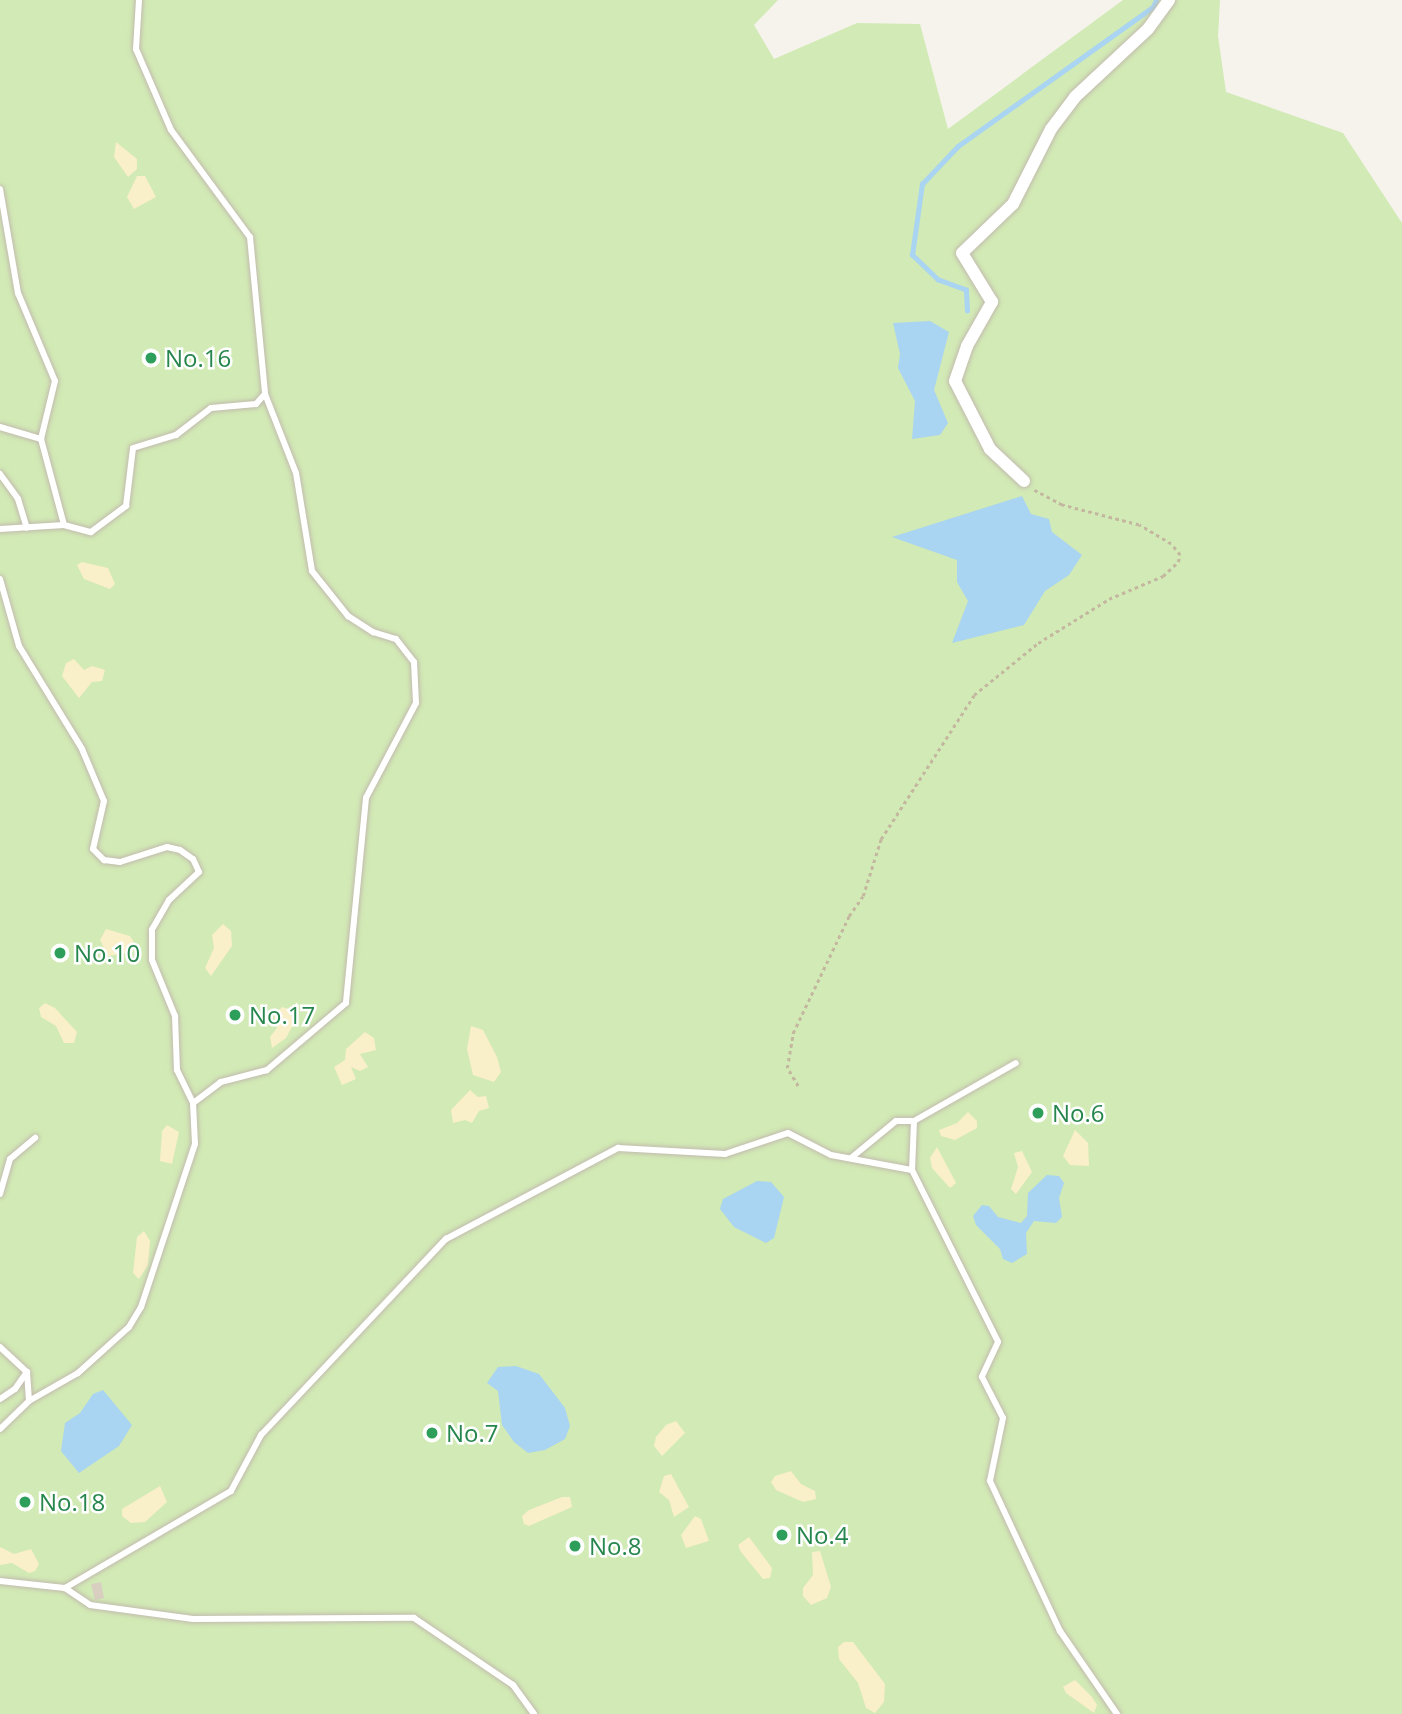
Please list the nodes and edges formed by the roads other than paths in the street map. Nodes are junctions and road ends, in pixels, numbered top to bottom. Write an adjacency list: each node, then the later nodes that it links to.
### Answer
1 (139, 0): 4 (lane)
2 (1169, 0): 8 (street)
3 (0, 189): 6 (lane)
4 (265, 394): 9 (lane); 14 (lane)
5 (0, 428): 6 (lane)
6 (41, 439): 9 (lane)
7 (0, 474): 10 (lane)
8 (1024, 481)
9 (64, 525): 10 (lane)
10 (27, 528): 11 (lane)
11 (0, 529)
12 (0, 579): 14 (lane)
13 (1016, 1063): 15 (lane)
14 (193, 1103): 23 (lane)
15 (914, 1121): 17 (lane); 18 (lane)
16 (35, 1138): 19 (lane)
17 (850, 1158): 18 (lane); 26 (lane)
18 (912, 1170): 28 (lane)
19 (0, 1194)
20 (0, 1347): 21 (lane)
21 (27, 1371): 22 (lane); 23 (lane)
22 (0, 1399)
23 (29, 1401): 24 (lane)
24 (0, 1429)
25 (0, 1581): 26 (lane)
26 (65, 1588): 27 (lane)
27 (534, 1714)
28 (1117, 1714)

